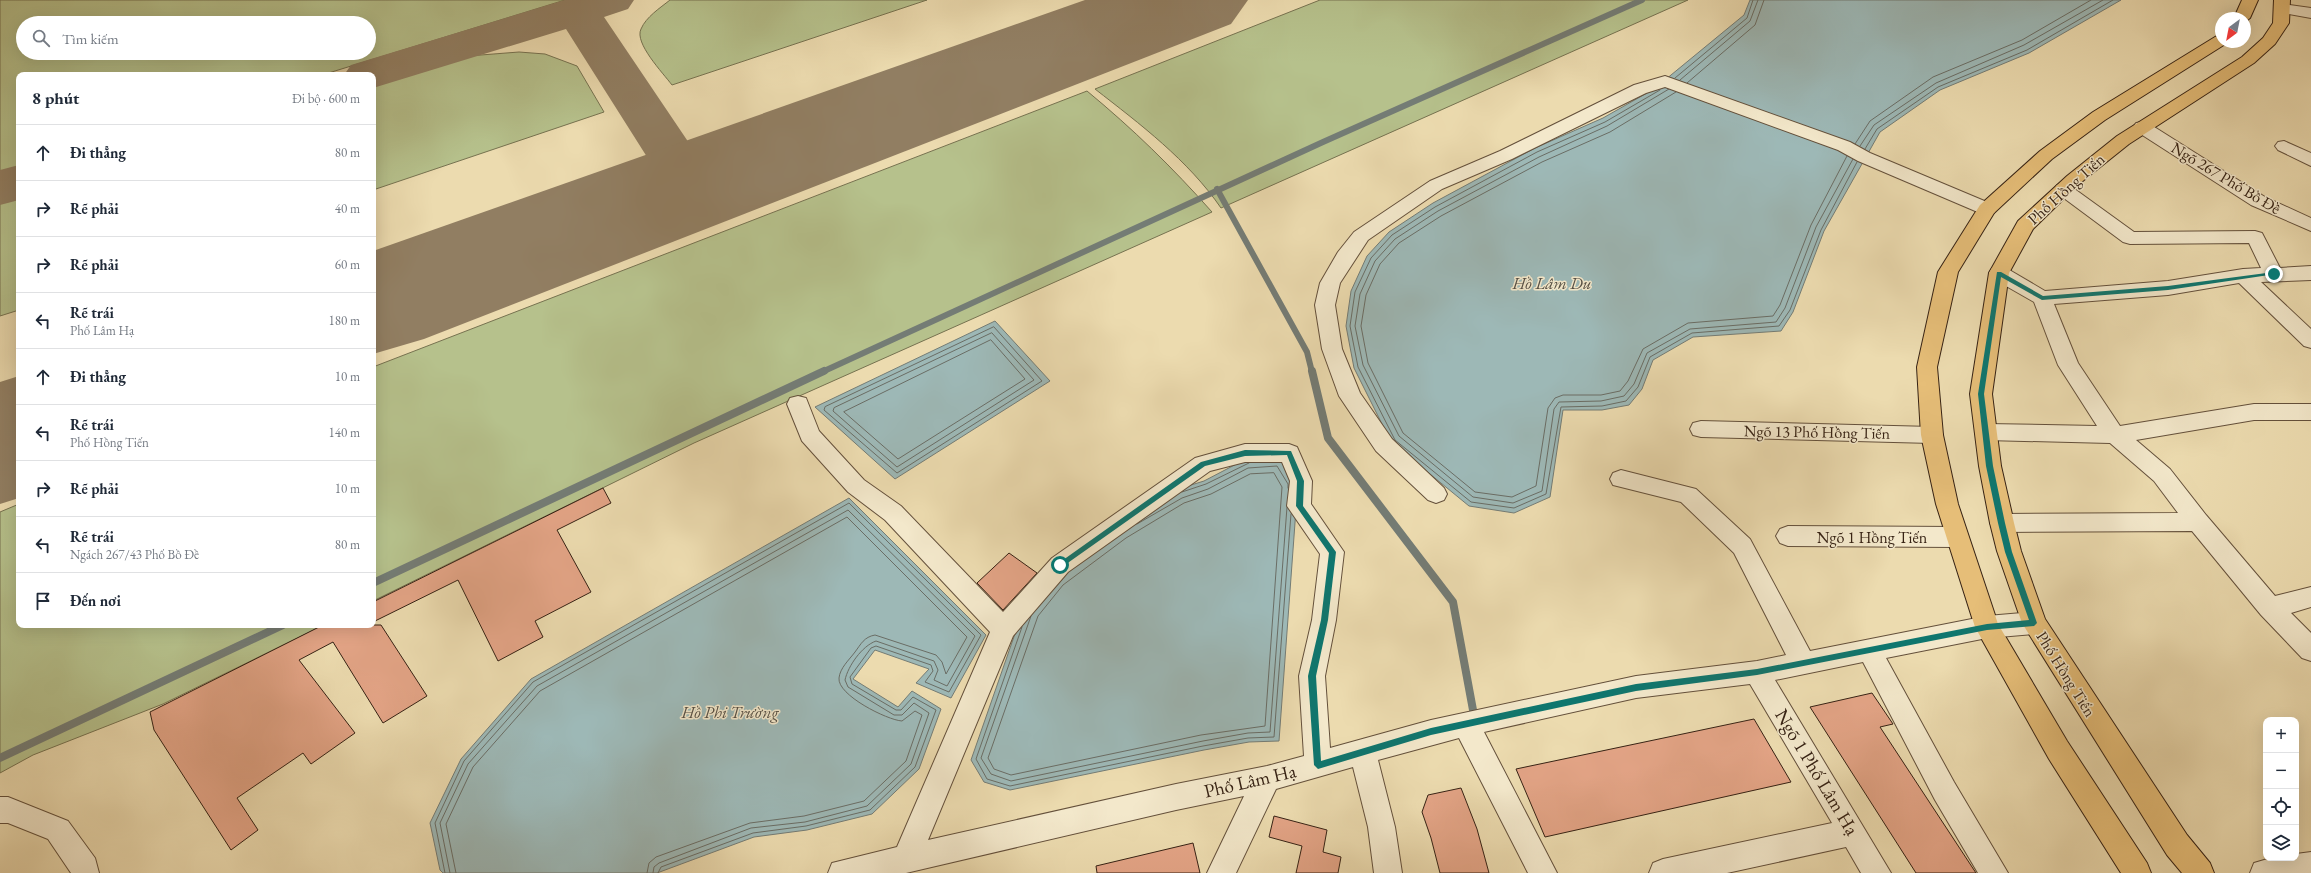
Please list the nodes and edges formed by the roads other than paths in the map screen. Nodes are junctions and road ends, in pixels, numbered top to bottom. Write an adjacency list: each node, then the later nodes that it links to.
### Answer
1 (2250, 2): 3 (main road)
2 (2283, 4): 4 (street); 6 (main road, Phố Hồng Tiến)
3 (2245, 12)
4 (2311, 13)
5 (2215, 44): 10 (main road)
6 (2142, 127): 9 (main road, Phố Hồng Tiến); 11 (street, Ngõ 267 Phố Bồ Đề)
7 (2284, 146): 8 (street)
8 (2311, 160)
9 (2063, 189): 12 (main road, Phố Hồng Tiến); 14 (street)
10 (1987, 209): 22 (main road); 25 (street)
11 (2311, 225)
12 (1999, 273): 16 (street); 21 (main road, Phố Hồng Tiến)
13 (2311, 273): 14 (street)
14 (2274, 274): 15 (street)
15 (2243, 276): 16 (street); 17 (street)
16 (2042, 298): 23 (street)
17 (2311, 341)
18 (798, 404): 34 (street)
19 (2311, 412): 23 (street)
20 (1701, 429): 22 (street, Ngõ 13 Phố Hồng Tiến)
21 (1986, 432): 23 (street); 27 (main road, Phố Hồng Tiến)
22 (1932, 435): 29 (main road)
23 (2115, 435): 26 (street)
24 (1621, 478): 37 (street)
25 (1436, 494)
26 (2198, 522): 27 (street); 31 (street)
27 (2002, 523): 32 (main road, Phố Hồng Tiến)
28 (1788, 536): 29 (street, Ngõ 1 Hồng Tiến)
29 (1956, 538): 33 (main road)
30 (2311, 597): 31 (street)
31 (2270, 608): 36 (street)
32 (2034, 623): 33 (street, Phố Lâm Hạ); 56 (main road, Phố Hồng Tiến)
33 (1987, 627): 35 (street, Phố Lâm Hạ); 55 (main road)
34 (1003, 629): 41 (street); 45 (street)
35 (1869, 650): 37 (street, Phố Lâm Hạ); 54 (street)
36 (2311, 650)
37 (1803, 663): 38 (street, Phố Lâm Hạ)
38 (1757, 672): 39 (street, Phố Lâm Hạ); 44 (street, Ngõ 1 Phố Lâm Hạ)
39 (1466, 725): 40 (street, Phố Lâm Hạ); 51 (street)
40 (1362, 752): 41 (street, Phố Lâm Hạ); 50 (street)
41 (1318, 765): 42 (street, Phố Lâm Hạ)
42 (1267, 779): 45 (street, Phố Lâm Hạ); 49 (street)
43 (0, 810): 47 (street)
44 (1853, 832): 52 (street); 53 (street, Ngõ 1 Phố Lâm Hạ)
45 (906, 859): 48 (street, Phố Lâm Hạ)
46 (2311, 866): 57 (street)
47 (85, 873)
48 (842, 873)
49 (1221, 873)
50 (1388, 873)
51 (1543, 873)
52 (1663, 873)
53 (1877, 873)
54 (1994, 873)
55 (2137, 873)
56 (2200, 873)
57 (2264, 873)

